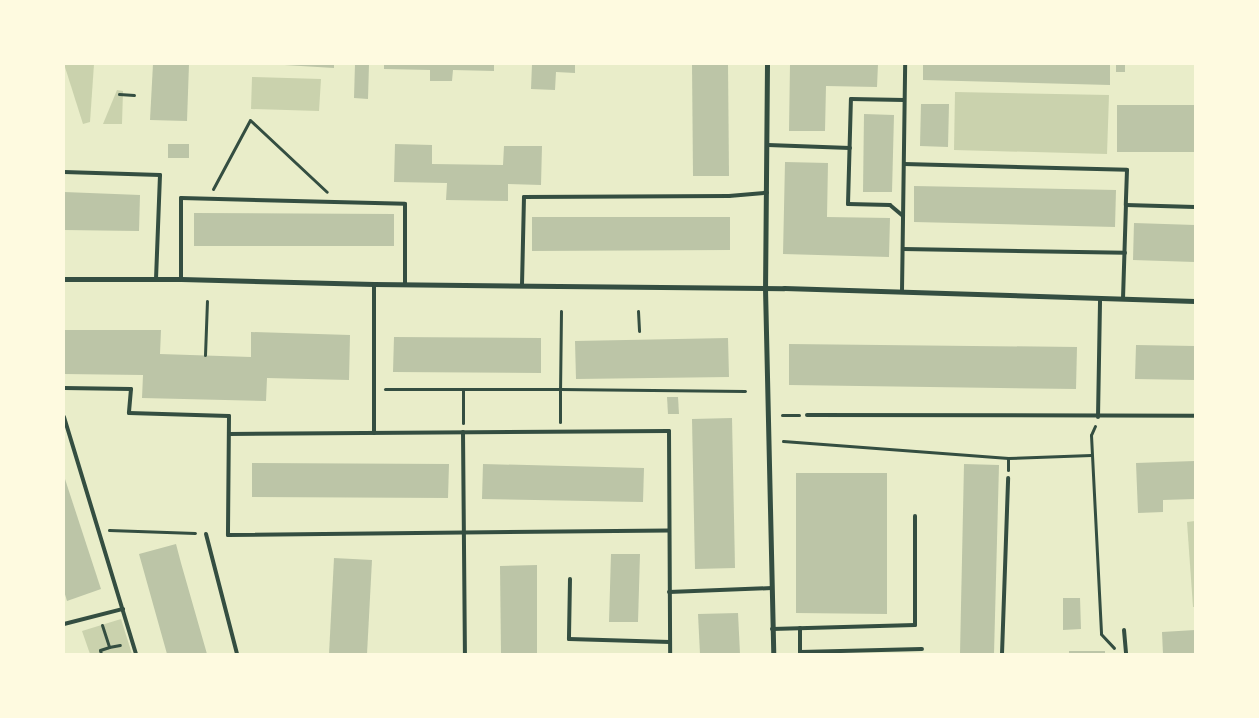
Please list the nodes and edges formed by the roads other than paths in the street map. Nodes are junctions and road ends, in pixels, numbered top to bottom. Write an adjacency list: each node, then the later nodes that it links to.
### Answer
1 (767, 64): 4 (street)
2 (906, 64): 3 (lane)
3 (904, 100): 5 (lane); 6 (lane)
4 (768, 145): 5 (lane); 8 (street)
5 (850, 148): 11 (lane)
6 (904, 164): 9 (lane); 11 (lane)
7 (64, 172): 15 (lane)
8 (767, 193): 19 (lane); 20 (street)
9 (1126, 205): 10 (lane); 13 (lane)
10 (1195, 207)
11 (903, 216): 12 (lane)
12 (902, 249): 13 (lane); 21 (lane)
13 (1125, 253): 23 (lane)
14 (64, 279): 15 (street)
15 (156, 279): 16 (street)
16 (181, 279): 17 (lane); 18 (street)
17 (405, 283): 18 (street); 19 (street)
18 (374, 284): 31 (lane)
19 (522, 284): 20 (street)
20 (765, 288): 21 (street); 39 (street)
21 (902, 291): 22 (street)
22 (1100, 299): 23 (street); 29 (lane)
23 (1123, 299): 24 (street)
24 (1195, 301)
25 (64, 388): 32 (lane)
26 (807, 415): 29 (lane)
27 (1195, 416): 29 (lane)
28 (64, 417): 41 (lane)
29 (1098, 418)
30 (463, 432): 31 (lane); 35 (lane); 36 (lane)
31 (374, 433): 32 (lane)
32 (229, 434): 36 (lane)
33 (1008, 478): 54 (lane)
34 (915, 516): 43 (lane)
35 (669, 530): 36 (lane); 40 (lane)
36 (464, 533): 51 (lane)
37 (206, 534): 50 (lane)
38 (570, 579): 46 (lane)
39 (772, 588): 40 (lane); 44 (street)
40 (669, 592): 46 (lane)
41 (123, 609): 42 (lane); 49 (lane)
42 (64, 624)
43 (800, 628): 44 (lane); 48 (lane)
44 (772, 629): 53 (street)
45 (1124, 630): 55 (lane)
46 (670, 642): 52 (lane)
47 (922, 649): 48 (lane)
48 (800, 653)
49 (136, 654)
50 (237, 654)
51 (465, 654)
52 (670, 654)
53 (773, 654)
54 (1002, 654)
55 (1126, 654)

